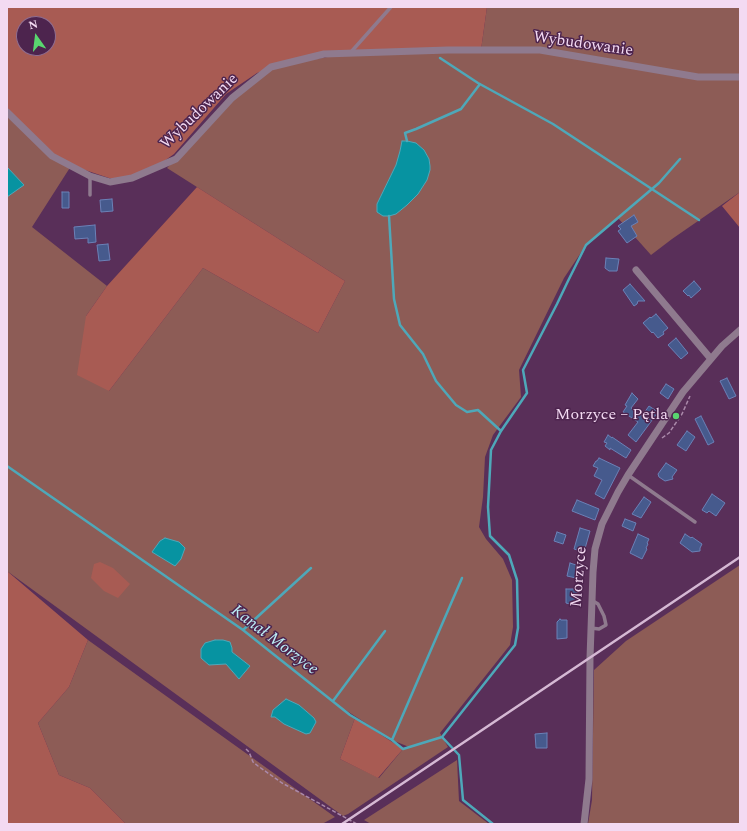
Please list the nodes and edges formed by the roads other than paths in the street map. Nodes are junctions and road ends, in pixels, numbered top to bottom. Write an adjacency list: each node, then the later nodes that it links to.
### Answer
1 (391, 7): 2 (lane)
2 (350, 53): 3 (street, Wybudowanie); 5 (street, Wybudowanie)
3 (740, 77)
4 (7, 112): 5 (street, Wybudowanie)
5 (90, 176): 6 (lane)
6 (90, 196)
7 (636, 270): 9 (street)
8 (740, 330): 9 (street, Morzyce)
9 (711, 359): 10 (street, Morzyce)
10 (628, 475): 11 (lane); 12 (street, Morzyce)
11 (695, 522)
12 (592, 601): 13 (street, Morzyce); 13 (lane)
13 (591, 628): 14 (street, Morzyce)
14 (584, 824)

